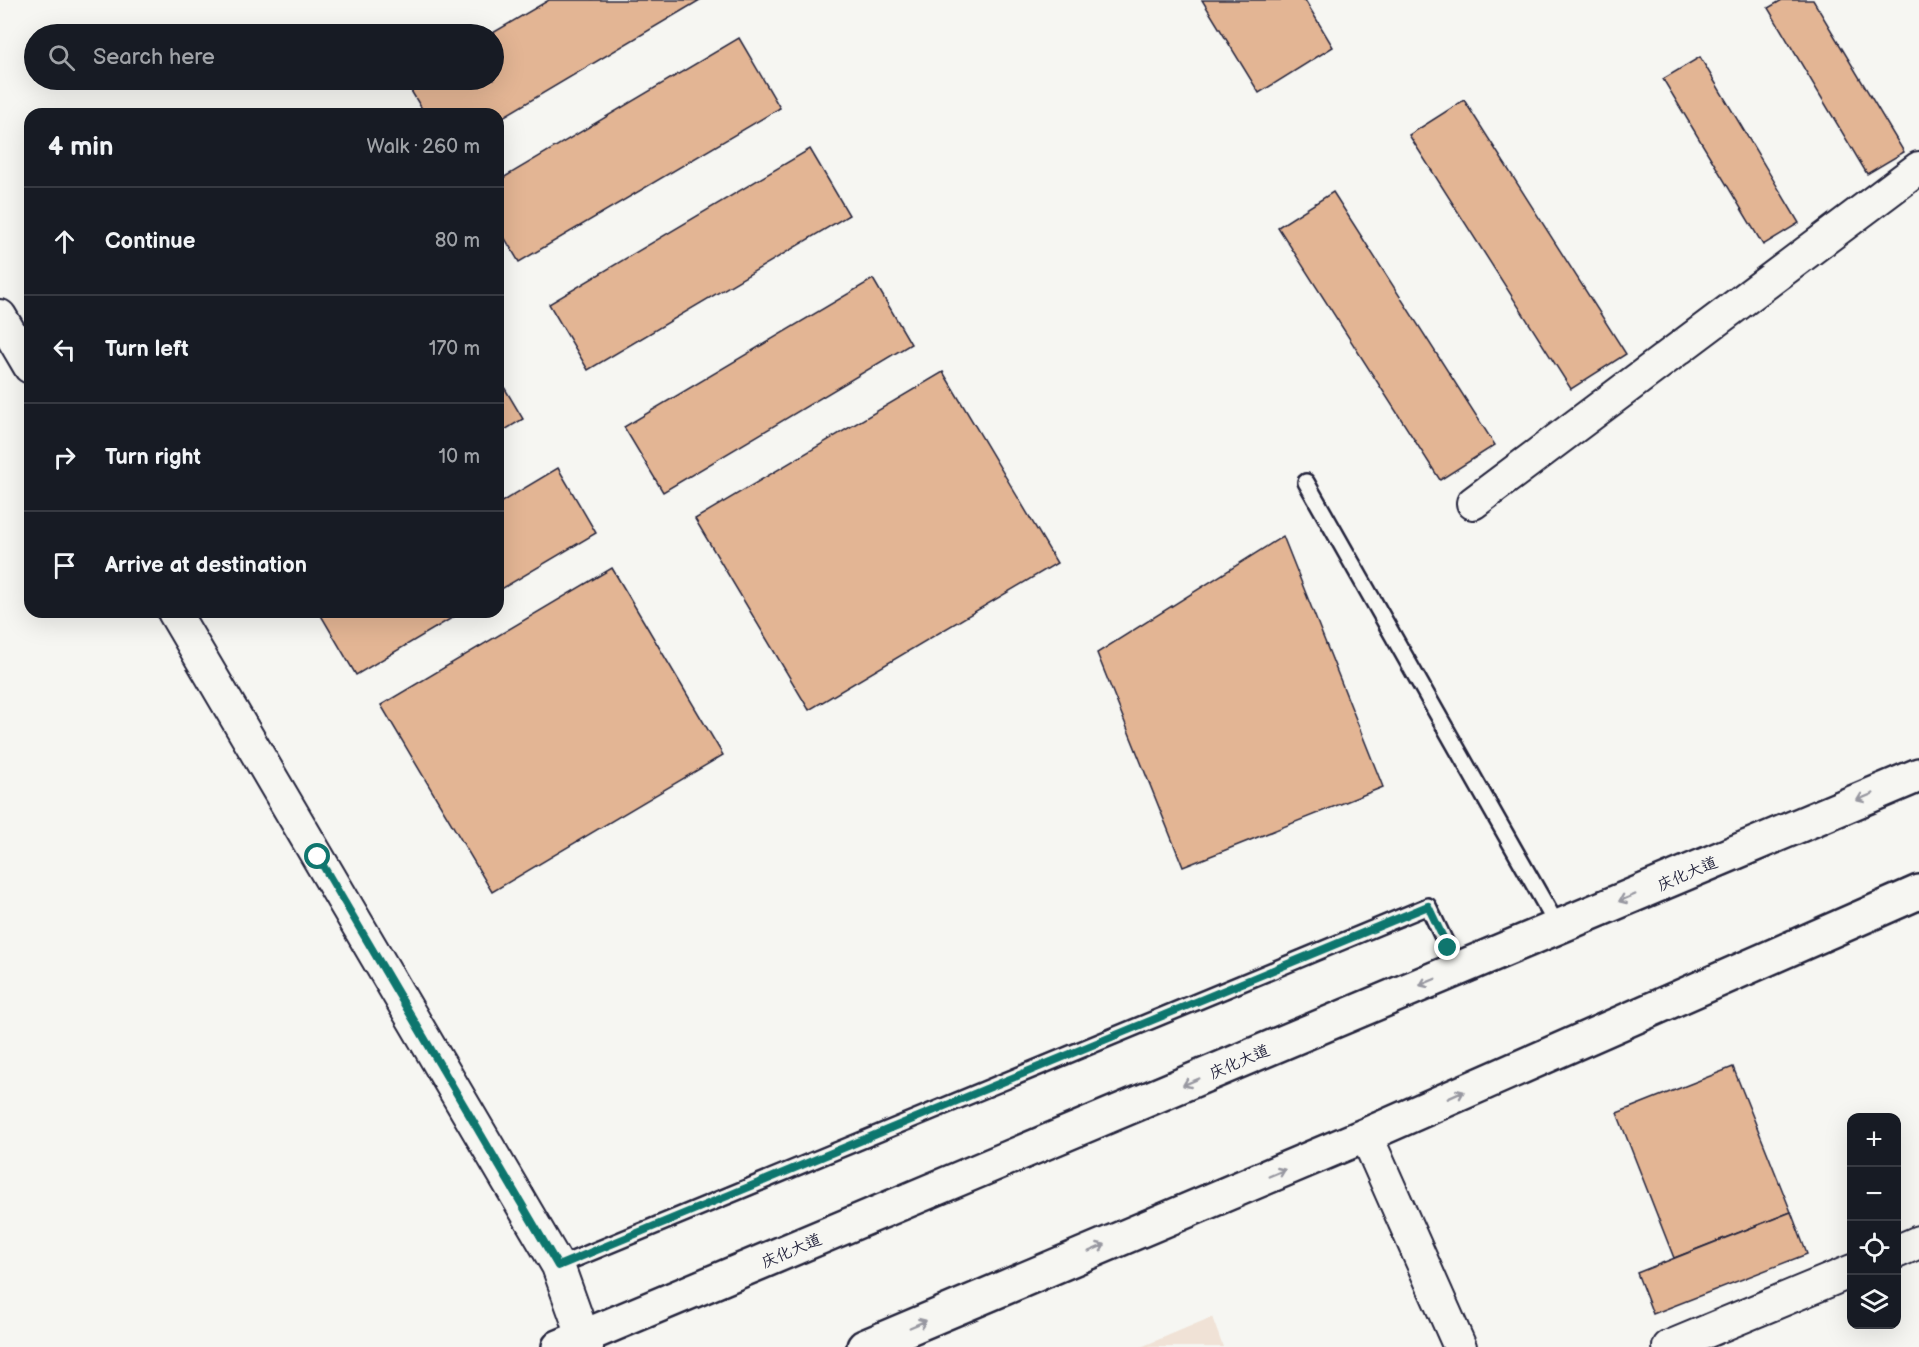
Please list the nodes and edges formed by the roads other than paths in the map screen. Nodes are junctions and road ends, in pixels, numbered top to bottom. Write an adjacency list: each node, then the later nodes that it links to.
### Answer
1 (1919, 168): 5 (street)
2 (0, 316): 3 (street)
3 (24, 357)
4 (1306, 482): 9 (lane)
5 (1473, 503)
6 (178, 618): 14 (street)
7 (1919, 775): 9 (highway, 庆化大道, one-way to 9)
8 (1919, 892): 11 (highway, one-way to 8)
9 (1558, 927): 10 (highway, 庆化大道)
10 (1458, 969): 14 (lane); 16 (highway, 庆化大道, one-way to 16)
11 (1366, 1135): 17 (highway, one-way to 11); 18 (street)
12 (1919, 1242): 13 (street)
13 (1901, 1250)
14 (558, 1266): 16 (street)
15 (1847, 1272): 19 (street)
16 (577, 1344)
17 (864, 1347)
18 (1460, 1347)
19 (1668, 1347)

